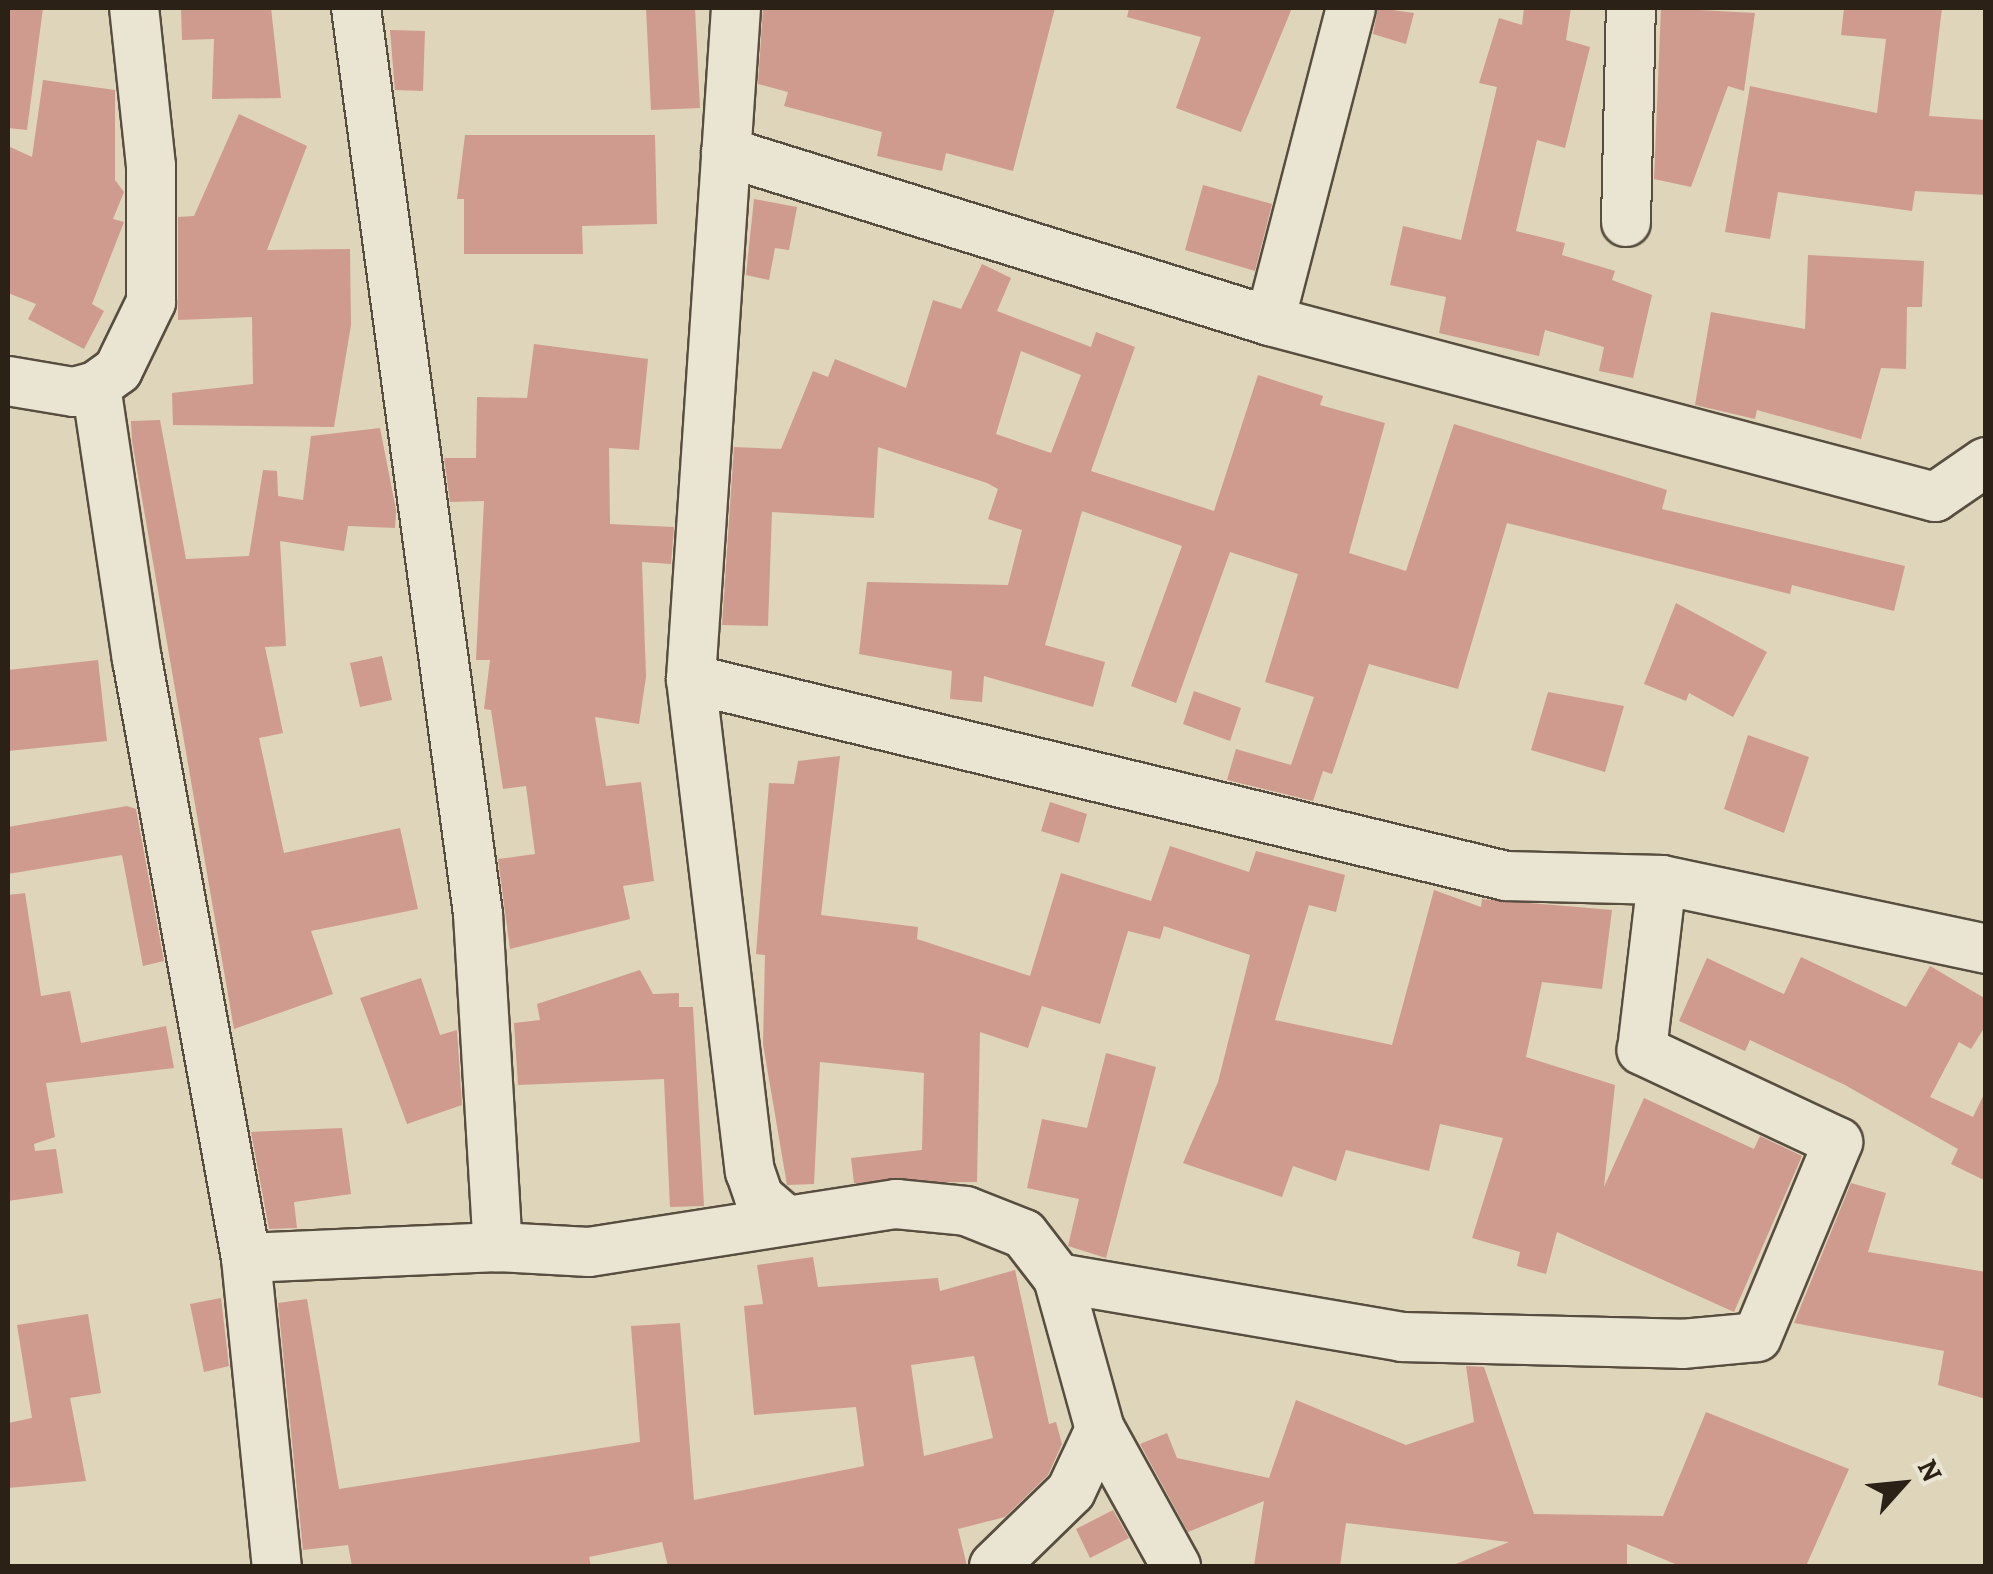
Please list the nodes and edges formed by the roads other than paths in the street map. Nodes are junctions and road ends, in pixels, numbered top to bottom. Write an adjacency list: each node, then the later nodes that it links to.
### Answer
1 (134, 8): 10 (street)
2 (356, 8): 16 (street)
3 (736, 8): 6 (street)
4 (1351, 8): 8 (street)
5 (1631, 8): 7 (street)
6 (726, 152): 8 (street); 12 (street)
7 (1626, 222)
8 (1270, 321): 11 (street)
9 (8, 381): 10 (street)
10 (96, 386): 17 (street)
11 (1986, 462)
12 (691, 678): 13 (street); 15 (street)
13 (1662, 880): 14 (street); 18 (street)
14 (1986, 949)
15 (782, 1217): 16 (street); 18 (street)
16 (498, 1247): 17 (street)
17 (246, 1258): 20 (street)
18 (1058, 1278): 19 (street)
19 (1100, 1428): 21 (street); 22 (street)
20 (277, 1566)
21 (994, 1566)
22 (1176, 1566)

